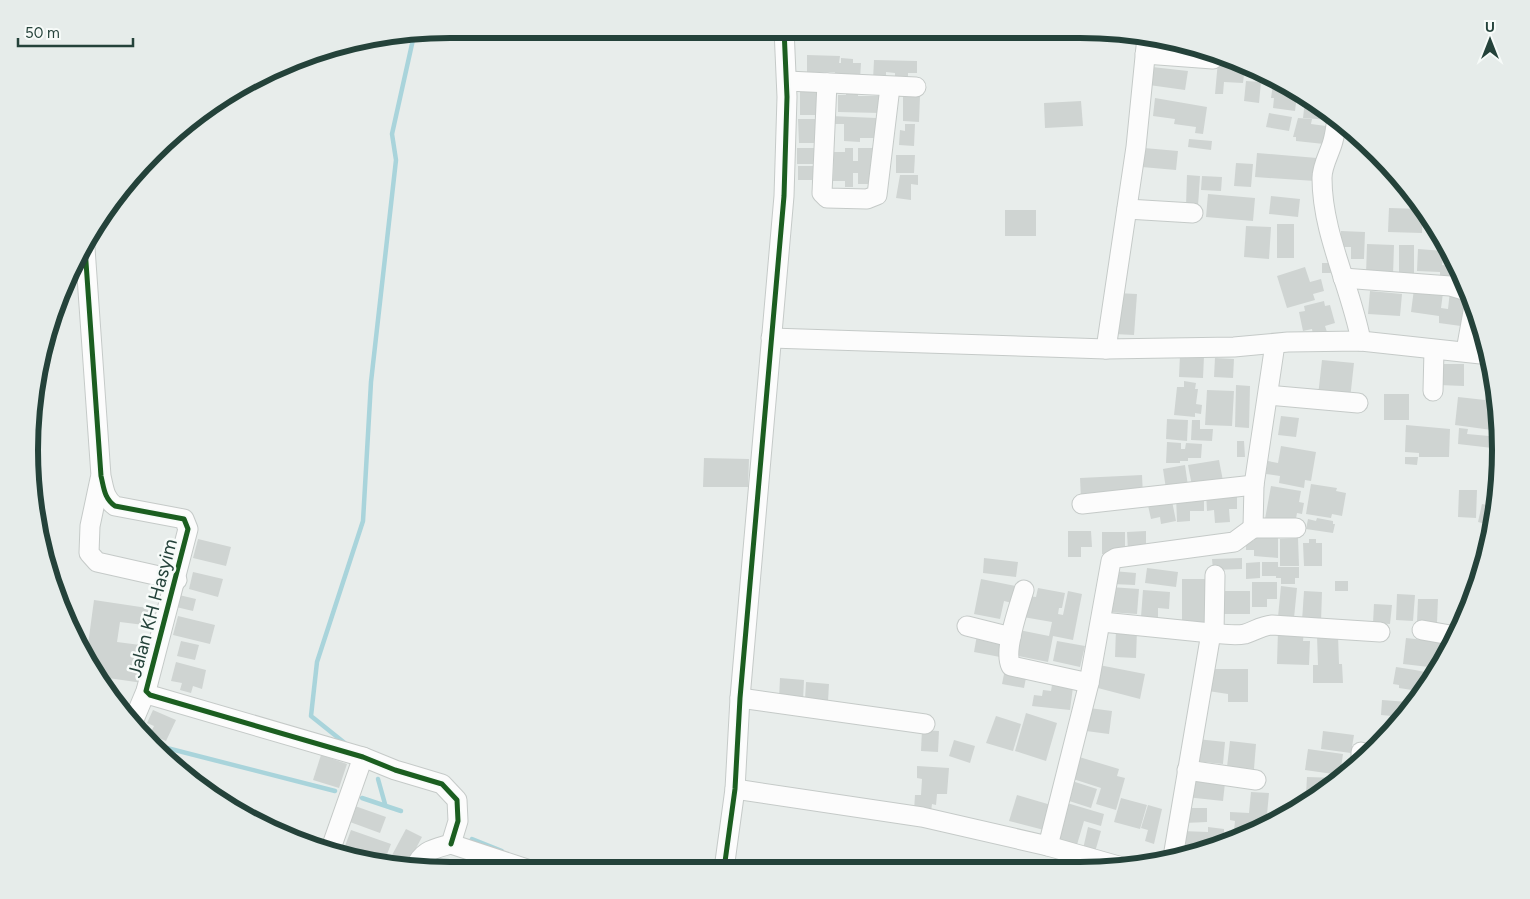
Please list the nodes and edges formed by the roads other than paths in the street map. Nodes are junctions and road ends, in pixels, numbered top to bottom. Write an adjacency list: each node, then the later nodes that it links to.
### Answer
1 (785, 38): 4 (street)
2 (1146, 46): 3 (street); 9 (street)
3 (1213, 59)
4 (787, 80): 5 (street); 15 (street)
5 (827, 83): 6 (street); 6 (street)
6 (890, 87): 7 (street)
7 (916, 87)
8 (1335, 127): 12 (street)
9 (1127, 209): 10 (street); 18 (street)
10 (1193, 213)
11 (86, 257): 25 (street, Jalan KH Hasyim)
12 (1343, 278): 13 (street); 16 (street)
13 (1460, 289)
14 (1472, 319): 20 (street)
15 (771, 338): 18 (street); 42 (street)
16 (1361, 342): 17 (street); 19 (street)
17 (1275, 344): 18 (street); 23 (street)
18 (1106, 349)
19 (1434, 350): 20 (street); 22 (street)
20 (1466, 351): 21 (street)
21 (1481, 353)
22 (1433, 391)
23 (1268, 395): 24 (street); 26 (street)
24 (1358, 403)
25 (101, 476): 31 (street, Jalan KH Hasyim); 31 (street)
26 (1254, 485): 27 (street); 28 (street)
27 (1082, 504)
28 (1253, 528): 29 (street); 33 (street)
29 (1296, 528)
30 (1215, 575): 37 (street)
31 (176, 580): 41 (street, Jalan KH Hasyim)
32 (1024, 590): 39 (street)
33 (1102, 622): 37 (street); 40 (street)
34 (967, 626): 39 (street)
35 (1422, 630): 38 (street)
36 (1380, 632): 37 (street)
37 (1212, 634): 46 (street)
38 (1449, 635)
39 (1011, 637): 40 (street)
40 (1089, 683): 51 (street)
41 (146, 690): 43 (street); 45 (street, Jalan KH Hasyim)
42 (740, 698): 44 (street); 48 (street)
43 (136, 716)
44 (925, 724)
45 (363, 757): 49 (street); 50 (street, Jalan KH Hasyim)
46 (1187, 770): 47 (street); 52 (street)
47 (1256, 780)
48 (735, 789): 51 (street); 56 (street)
49 (332, 844)
50 (451, 844): 53 (street); 55 (street)
51 (1048, 846): 54 (street)
52 (1174, 851)
53 (418, 860)
54 (1102, 861)
55 (506, 862)
56 (725, 862)

